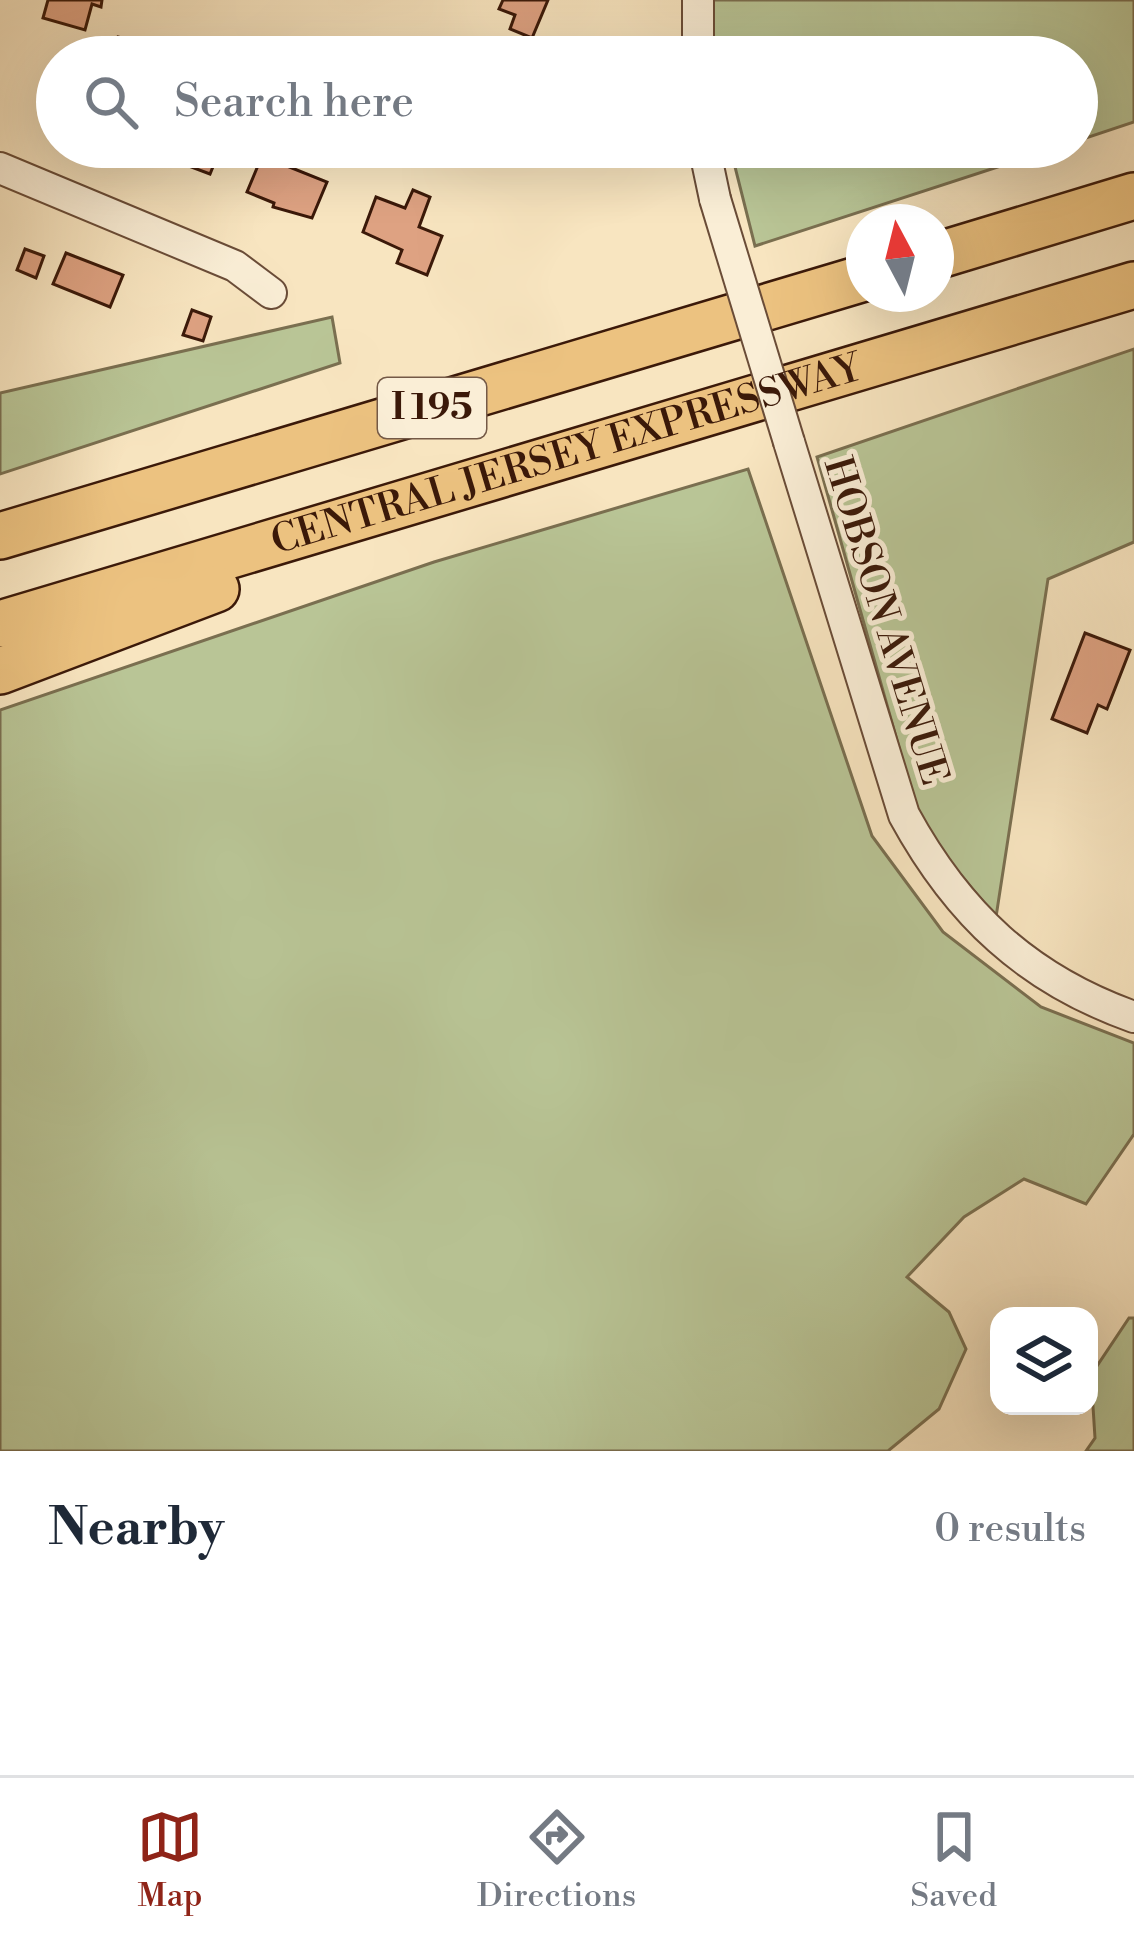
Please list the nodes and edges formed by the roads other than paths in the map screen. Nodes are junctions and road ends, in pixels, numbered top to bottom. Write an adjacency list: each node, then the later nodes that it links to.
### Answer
1 (698, 0): 2 (street)
2 (698, 36)
3 (0, 168): 9 (street)
4 (708, 168): 14 (street, HOBSON AVENUE, bridge)
5 (1131, 197): 6 (highway)
6 (954, 251)
7 (846, 283): 11 (highway, I 195)
8 (1134, 289): 10 (highway, CENTRAL JERSEY EXPRESSWAY / I 195)
9 (271, 293)
10 (739, 404): 12 (highway, CENTRAL JERSEY EXPRESSWAY / I 195); 13 (highway)
11 (0, 536)
12 (0, 625)
13 (0, 671)
14 (1134, 1017)

